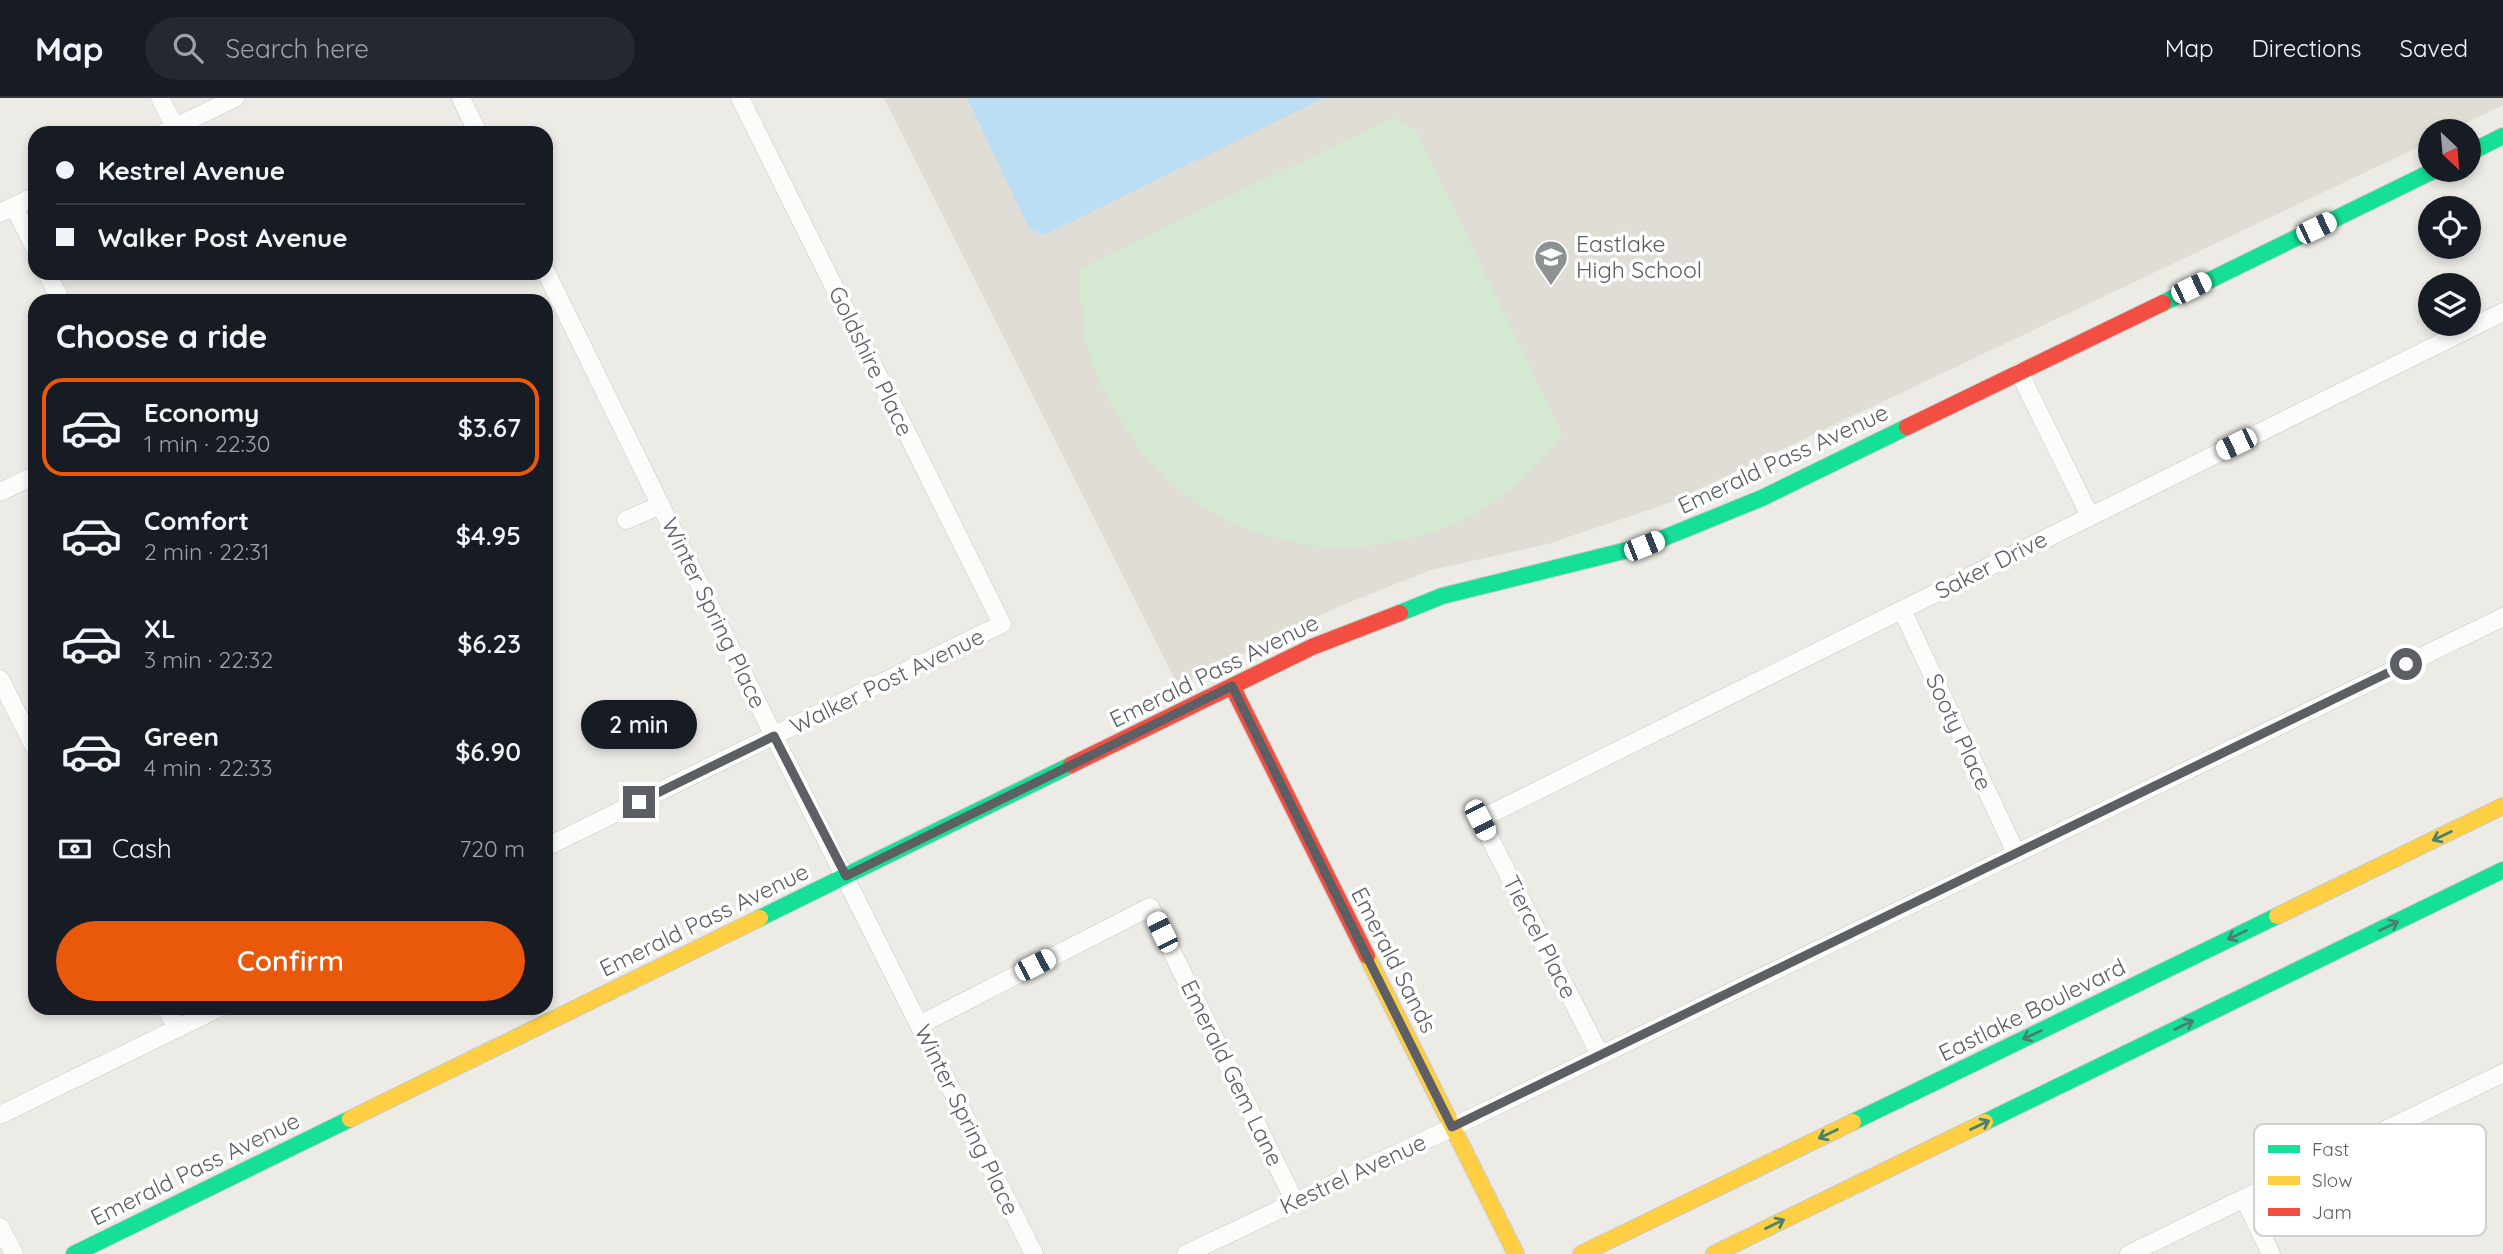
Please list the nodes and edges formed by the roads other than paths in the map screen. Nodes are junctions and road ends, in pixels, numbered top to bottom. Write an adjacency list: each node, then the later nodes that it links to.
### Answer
1 (160, 98): 5 (street)
2 (235, 98): 6 (street)
3 (461, 98): 7 (street)
4 (740, 98): 24 (street, Goldshire Place)
5 (168, 126)
6 (177, 126)
7 (475, 126)
8 (2503, 136): 9 (street)
9 (2482, 146)
10 (2418, 178): 16 (street, Emerald Pass Avenue)
11 (28, 200): 12 (street)
12 (7, 210): 13 (street)
13 (28, 238)
14 (550, 280): 19 (street, Winter Spring Place)
15 (2503, 312): 20 (street, Saker Drive)
16 (2019, 372): 20 (street); 26 (street, Emerald Pass Avenue)
17 (28, 478): 18 (street)
18 (0, 492)
19 (660, 505): 21 (street); 28 (street, Winter Spring Place)
20 (2090, 516): 22 (street, Saker Drive)
21 (626, 520)
22 (1902, 610): 30 (street, Saker Drive); 32 (street, Sooty Place)
23 (2503, 617): 32 (street, Kestrel Avenue)
24 (1002, 624): 28 (street, Walker Post Avenue)
25 (0, 679): 27 (street)
26 (1232, 686): 34 (street, Emerald Pass Avenue); 43 (street, Emerald Sands)
27 (28, 734)
28 (774, 736): 31 (street, Walker Post Avenue); 34 (street, Winter Spring Place)
29 (2503, 806): 55 (street, Eastlake Boulevard, one-way to 55)
30 (1480, 820): 39 (street, Tiercel Place)
31 (553, 844)
32 (2016, 853): 39 (street, Kestrel Avenue)
33 (2503, 870): 56 (street, one-way to 33)
34 (846, 876): 37 (street, Winter Spring Place); 51 (street, Emerald Pass Avenue)
35 (170, 1015): 38 (street)
36 (205, 1015): 38 (street)
37 (919, 1025): 46 (street, Emerald Gem Lane); 52 (street, Winter Spring Place)
38 (177, 1029): 41 (street)
39 (1600, 1055): 43 (street, Kestrel Avenue)
40 (2503, 1073): 42 (street)
41 (0, 1115)
42 (2397, 1124)
43 (1452, 1127): 46 (street, Kestrel Avenue); 54 (street, Emerald Sands)
44 (2254, 1193): 45 (street)
45 (2244, 1198): 47 (street); 57 (street)
46 (1295, 1202): 53 (street, Kestrel Avenue)
47 (2254, 1219)
48 (0, 1227): 50 (street)
49 (2262, 1236): 58 (street)
50 (14, 1254)
51 (74, 1254)
52 (1034, 1254)
53 (1186, 1254)
54 (1516, 1254)
55 (1581, 1254)
56 (1714, 1254)
57 (2129, 1254)
58 (2271, 1254)

